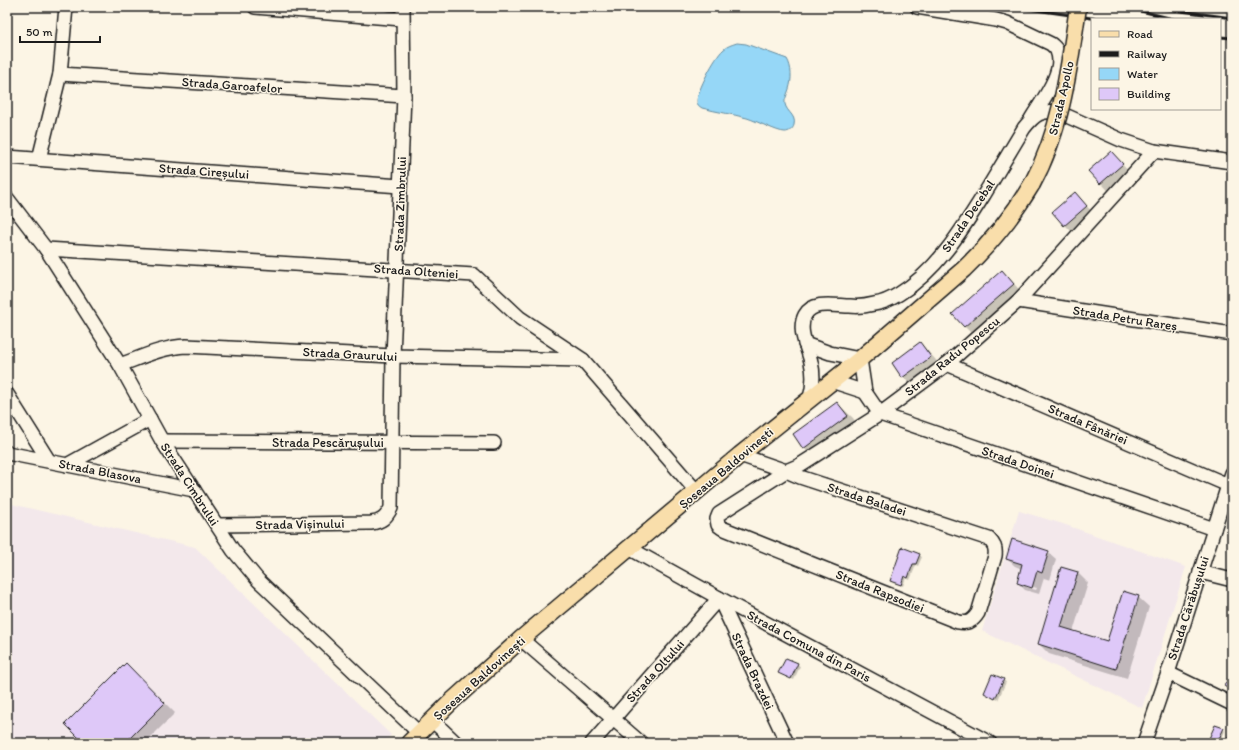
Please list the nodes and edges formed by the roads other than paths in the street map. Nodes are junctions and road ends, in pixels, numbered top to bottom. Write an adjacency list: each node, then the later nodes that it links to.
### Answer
1 (66, 7): 6 (street)
2 (254, 7): 5 (street)
3 (917, 7): 8 (street, Strada Decebal)
4 (1078, 7): 13 (main road, Strada Apollo, bridge)
5 (402, 13): 7 (street, Strada Zimbrului)
6 (60, 74): 7 (street, Strada Garoafelor); 11 (street)
7 (404, 96): 14 (street, Strada Zimbrului)
8 (1030, 120): 9 (street, Strada Decebal); 20 (street, Strada Decebal)
9 (1154, 151): 12 (street, Strada Decebal); 18 (street, Strada Radu Popescu)
10 (7, 157): 11 (street, Strada Cireșului)
11 (40, 159): 14 (street, Strada Cireșului)
12 (1232, 162)
13 (1032, 184): 22 (main road, Șoseaua Baldovinești)
14 (400, 186): 17 (street, Strada Zimbrului)
15 (7, 198): 16 (street, Strada Cimbrului)
16 (46, 249): 17 (street, Strada Olteniei); 25 (street, Strada Cimbrului)
17 (397, 270): 21 (street, Strada Zimbrului); 23 (street, Strada Olteniei)
18 (1018, 301): 19 (street, Strada Petru Rareș); 24 (street, Strada Radu Popescu)
19 (1232, 334)
20 (805, 344): 22 (street); 29 (street, Strada Decebal)
21 (393, 356): 23 (street, Strada Graurului); 25 (street, Strada Graurului); 33 (street, Strada Zimbrului)
22 (860, 359): 26 (main road, Șoseaua Baldovinești); 27 (street)
23 (583, 360): 42 (street, Strada Olteniei)
24 (947, 364): 30 (street, Strada Radu Popescu); 40 (street, Strada Fânăriei)
25 (120, 365): 31 (street, Strada Cimbrului)
26 (831, 381): 27 (street); 29 (main road, Șoseaua Baldovinești)
27 (865, 392): 30 (street)
28 (7, 394): 37 (street)
29 (810, 398): 36 (main road, Șoseaua Baldovinești)
30 (880, 414): 39 (street, Strada Radu Popescu); 46 (street, Strada Doinei)
31 (150, 419): 32 (street, Strada Cimbrului); 38 (street)
32 (162, 441): 33 (street, Strada Pescărușului); 41 (street, Strada Cimbrului)
33 (392, 442): 34 (street, Strada Pescărușului); 43 (street, Strada Zimbrului)
34 (494, 443)
35 (7, 453): 37 (street, Strada Blasova)
36 (740, 455): 39 (street, Strada Baladei); 42 (main road, Șoseaua Baldovinești)
37 (49, 461): 38 (street, Strada Blasova)
38 (67, 465): 41 (street, Strada Blasova)
39 (786, 471): 44 (street, Strada Radu Popescu); 47 (street, Strada Baladei)
40 (1230, 479): 46 (street, Strada Cărăbușului)
41 (194, 490): 45 (street, Strada Cimbrului)
42 (697, 492): 48 (main road, Șoseaua Baldovinești)
43 (383, 519): 45 (street, Strada Vișinului)
44 (717, 519): 47 (street, Strada Rapsodiei)
45 (217, 525): 57 (street, Strada Cimbrului)
46 (1214, 529): 49 (street, Strada Cărăbușului)
47 (994, 544)
48 (628, 548): 51 (street, Strada Comuna din Paris); 52 (main road, Șoseaua Baldovinești)
49 (1200, 572): 50 (street); 53 (street, Strada Cărăbușului)
50 (1232, 580)
51 (719, 598): 55 (street, Strada Oltului); 61 (street, Strada Brazdei); 62 (street, Strada Comuna din Paris)
52 (521, 639): 55 (street); 56 (main road, Șoseaua Baldovinești)
53 (1168, 673): 54 (street); 63 (street, Strada Cărăbușului)
54 (1232, 704)
55 (613, 718): 59 (street, Strada Oltului); 60 (street)
56 (432, 720): 57 (main road, Șoseaua Baldovinești); 58 (street)
57 (414, 738)
58 (456, 743)
59 (592, 743)
60 (641, 743)
61 (787, 743)
62 (990, 743)
63 (1144, 743)

